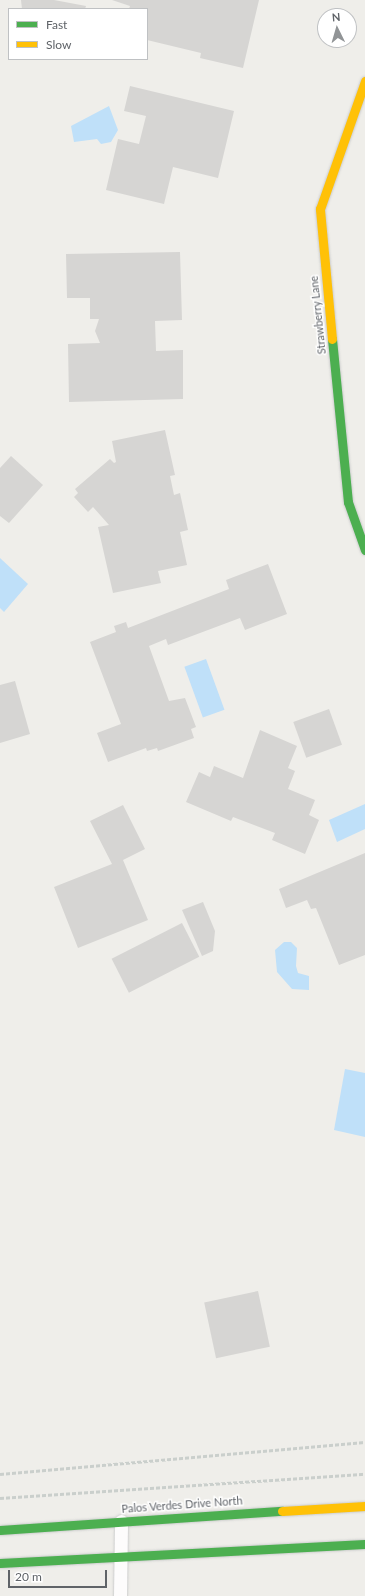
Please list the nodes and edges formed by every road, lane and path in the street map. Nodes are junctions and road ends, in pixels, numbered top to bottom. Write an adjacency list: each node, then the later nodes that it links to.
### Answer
1 (365, 81): 2 (main road, Strawberry Lane)
2 (365, 550)
3 (365, 1442): 4 (path)
4 (0, 1474)
5 (365, 1474): 6 (path)
6 (0, 1498)
7 (365, 1506): 8 (main road, Palos Verdes Drive North)
8 (121, 1521): 9 (main road, Palos Verdes Drive North); 11 (lane)
9 (0, 1530)
10 (365, 1544): 11 (main road)
11 (123, 1556): 12 (main road); 13 (lane)
12 (0, 1563)
13 (120, 1596)

